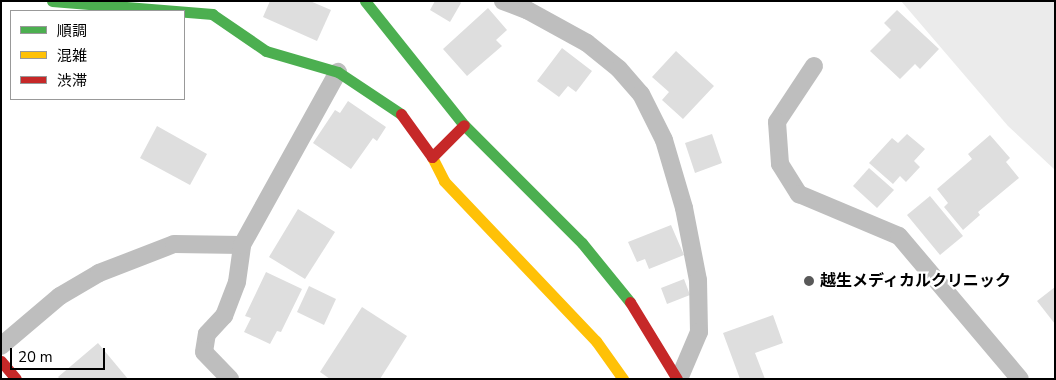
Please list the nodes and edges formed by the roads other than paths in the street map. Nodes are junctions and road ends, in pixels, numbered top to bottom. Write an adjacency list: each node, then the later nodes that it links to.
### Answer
1 (52, 1): 3 (street)
2 (503, 1): 17 (lane)
3 (77, 2): 5 (street)
4 (369, 2): 9 (street)
5 (167, 10)
6 (185, 12): 8 (street)
7 (814, 66): 18 (lane)
8 (338, 72): 10 (street); 11 (lane)
9 (464, 125): 10 (street); 17 (street)
10 (432, 157): 16 (street)
11 (242, 245): 12 (lane); 15 (lane)
12 (1, 346)
13 (1, 361): 14 (street)
14 (16, 379)
15 (230, 379)
16 (623, 379)
17 (678, 379)
18 (1020, 379)

